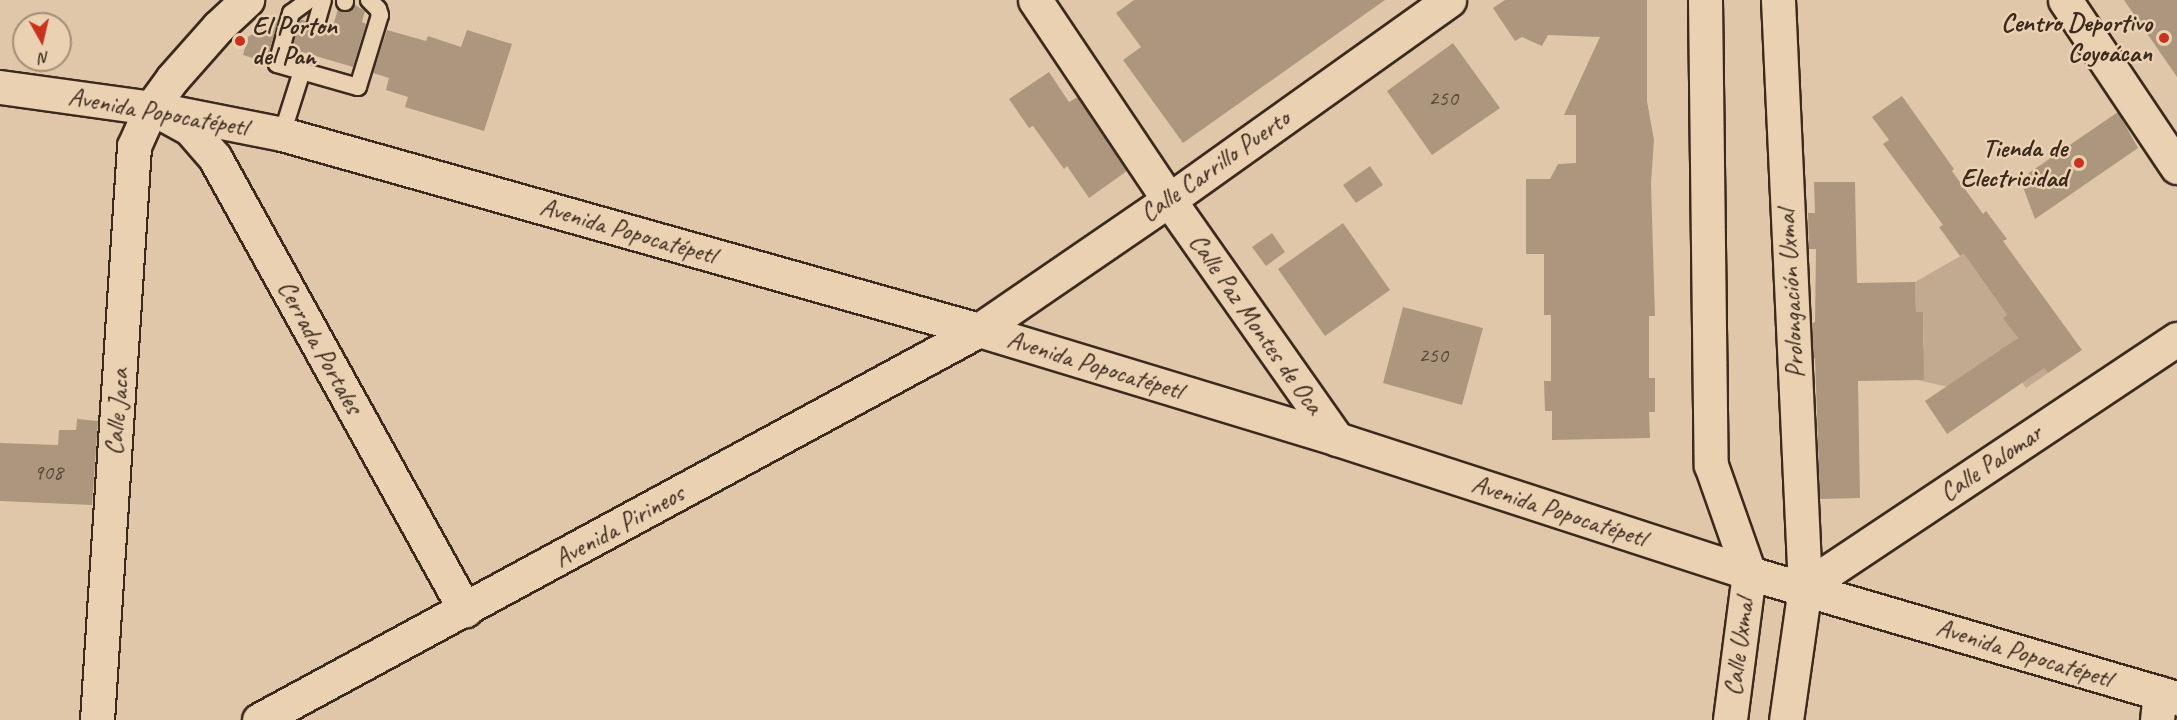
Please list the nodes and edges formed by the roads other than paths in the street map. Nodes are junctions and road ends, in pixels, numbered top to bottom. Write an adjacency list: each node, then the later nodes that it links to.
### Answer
1 (248, 0): 13 (street, Calle Jaca)
2 (309, 0): 11 (lane)
3 (323, 0): 10 (lane)
4 (1035, 0): 16 (street, Calle Paz Montes de Oca)
5 (1449, 0): 16 (street, Calle Carrillo Puerto)
6 (1705, 0): 20 (street)
7 (1778, 0): 21 (street, Prolongación Uxmal)
8 (2065, 0): 15 (street)
9 (365, 2): 11 (lane)
10 (316, 24)
11 (302, 71): 14 (lane)
12 (0, 87): 13 (street, Avenida Popocatépetl)
13 (151, 108): 14 (street, Avenida Popocatépetl); 22 (street, Cerrada Portales); 24 (street, Calle Jaca)
14 (282, 134): 17 (street, Avenida Popocatépetl)
15 (2177, 167)
16 (1169, 200): 17 (street, Calle Carrillo Puerto); 19 (street, Calle Paz Montes de Oca)
17 (978, 330): 19 (street, Avenida Popocatépetl); 22 (street, Avenida Pirineos)
18 (2177, 339): 21 (street, Calle Palomar)
19 (1337, 439): 20 (street, Avenida Popocatépetl)
20 (1749, 573): 21 (street, Avenida Popocatépetl); 26 (street, Calle Uxmal)
21 (1804, 587): 23 (street, Avenida Popocatépetl); 27 (street)
22 (465, 610): 25 (street, Avenida Pirineos)
23 (2165, 704)
24 (97, 720)
25 (259, 720)
26 (1730, 720)
27 (1786, 720)

